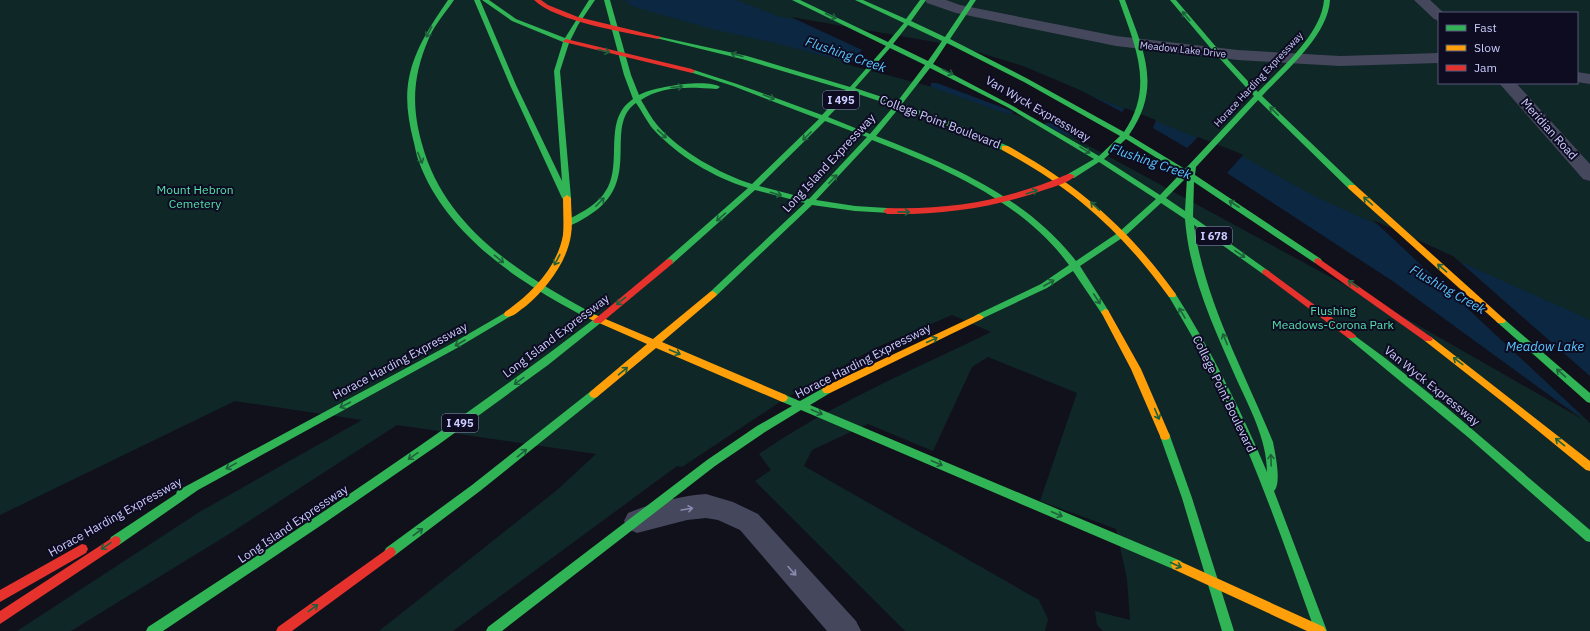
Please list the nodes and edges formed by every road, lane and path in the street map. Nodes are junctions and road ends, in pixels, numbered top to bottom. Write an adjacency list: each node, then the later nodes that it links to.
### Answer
1 (451, 0): 45 (main road, one-way to 45)
2 (477, 0): 26 (main road)
3 (485, 0): 18 (main road)
4 (537, 0): 17 (main road, College Point Boulevard)
5 (592, 0): 17 (main road, Horace Harding Expressway)
6 (607, 0): 12 (main road, one-way to 12)
7 (795, 0): 35 (main road, Van Wyck Expressway / I 678, one-way to 35)
8 (858, 0): 31 (main road, Van Wyck Expressway, one-way to 8)
9 (923, 0): 40 (main road, Long Island Expressway / I 495, one-way to 40)
10 (932, 0): 19 (street, Meadow Lake Drive)
11 (973, 0): 41 (main road, Long Island Expressway, one-way to 11)
12 (1122, 0)
13 (1173, 0): 30 (main road, one-way to 13)
14 (1327, 0): 24 (main road, Horace Harding Expressway)
15 (1421, 0): 16 (street)
16 (1438, 15)
17 (579, 18): 18 (main road, Horace Harding Expressway); 28 (main road, College Point Boulevard, one-way to 17)
18 (566, 41): 23 (main road, one-way to 23); 26 (main road, Horace Harding Expressway)
19 (1438, 58)
20 (1578, 76): 21 (street)
21 (1590, 79)
22 (1509, 84): 25 (street, Meridian Road)
23 (750, 90): 27 (main road, one-way to 23); 29 (main road, one-way to 29)
24 (1192, 165): 28 (main road, Horace Harding Expressway); 33 (main road, one-way to 24)
25 (1590, 176)
26 (566, 198): 27 (main road, Horace Harding Expressway)
27 (568, 223): 32 (main road, Horace Harding Expressway, one-way to 32)
28 (1122, 234): 29 (main road, Horace Harding Expressway); 33 (main road, College Point Boulevard, one-way to 28)
29 (1075, 267): 34 (main road, Horace Harding Expressway, one-way to 29); 44 (main road, one-way to 44)
30 (1590, 399)
31 (1590, 467)
32 (197, 485): 36 (main road, Horace Harding Expressway); 39 (main road, one-way to 39)
33 (1273, 499): 45 (main road, College Point Boulevard)
34 (636, 521): 42 (main road, Horace Harding Expressway); 43 (street, one-way to 43)
35 (1590, 537)
36 (102, 538)
37 (89, 546): 38 (main road, Horace Harding Expressway)
38 (0, 596)
39 (0, 618)
40 (152, 631)
41 (282, 631)
42 (492, 631)
43 (846, 631)
44 (1228, 631)
45 (1321, 631)

